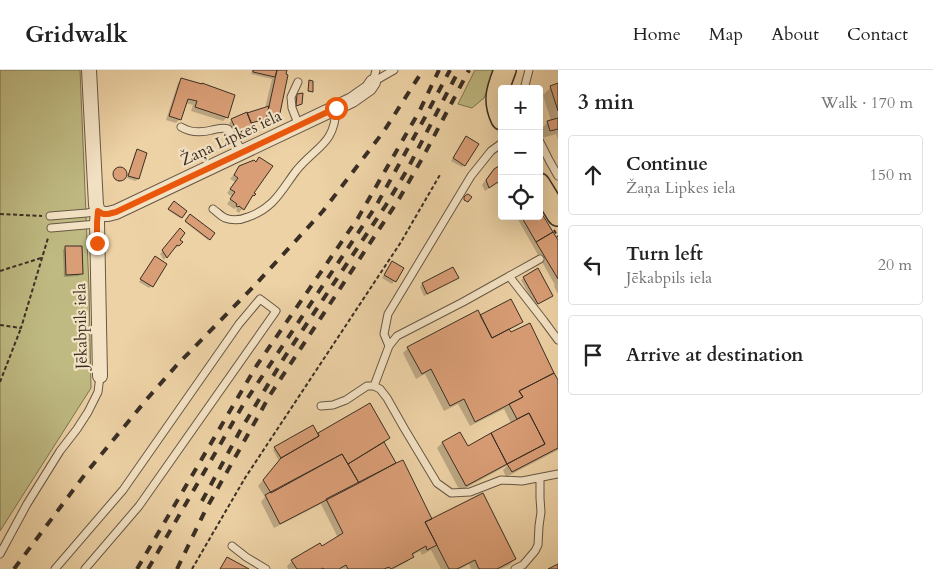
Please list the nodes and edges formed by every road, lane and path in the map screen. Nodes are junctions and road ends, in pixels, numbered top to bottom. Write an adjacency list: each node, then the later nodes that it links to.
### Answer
1 (90, 70): 24 (street, Jēkabpils iela)
2 (394, 70): 5 (lane)
3 (505, 70): 7 (main road)
4 (529, 70): 8 (lane)
5 (375, 76): 11 (street, Žaņa Lipkes iela)
6 (298, 82): 12 (lane)
7 (499, 85)
8 (525, 85)
9 (498, 88): 10 (main road)
10 (498, 106)
11 (336, 108): 12 (street, Žaņa Lipkes iela); 20 (lane)
12 (299, 126): 16 (street, Žaņa Lipkes iela)
13 (181, 127): 16 (lane)
14 (498, 146): 33 (lane)
15 (543, 149): 18 (lane)
16 (243, 152): 24 (street, Žaņa Lipkes iela)
17 (440, 173): 44 (path)
18 (558, 176)
19 (543, 191): 22 (main road)
20 (213, 209)
21 (0, 214): 23 (path)
22 (558, 215)
23 (50, 216): 24 (lane)
24 (98, 218): 25 (lane); 34 (street, Jēkabpils iela)
25 (51, 228): 26 (path)
26 (42, 258): 28 (path); 31 (path)
27 (540, 259): 29 (lane)
28 (0, 271)
29 (509, 276): 32 (lane); 33 (lane)
30 (0, 326): 31 (path)
31 (21, 328): 35 (path)
32 (558, 340)
33 (389, 346): 36 (lane)
34 (100, 376): 41 (lane, Jēkabpils iela)
35 (0, 382)
36 (374, 386): 37 (lane); 39 (lane)
37 (321, 406)
38 (558, 474): 39 (lane)
39 (540, 478): 46 (lane)
40 (232, 546): 45 (lane)
41 (0, 554)
42 (55, 569): 43 (lane)
43 (85, 569)
44 (192, 569)
45 (266, 569)
46 (515, 569)

